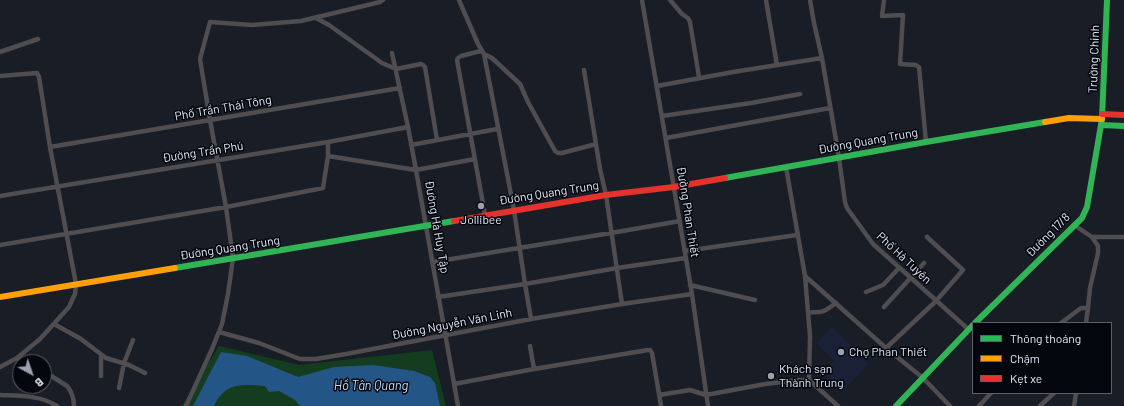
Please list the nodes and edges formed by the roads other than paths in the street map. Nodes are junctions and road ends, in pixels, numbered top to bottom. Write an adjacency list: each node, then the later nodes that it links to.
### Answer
1 (383, 0): 9 (street)
2 (459, 0): 13 (street)
3 (642, 0): 20 (street, Đường Phan Thiết)
4 (670, 0): 19 (street)
5 (766, 0): 15 (street)
6 (810, 0): 14 (street, Phố Hà Tuyên)
7 (884, 0): 35 (street)
8 (1107, 0): 26 (main road, Trường Chinh)
9 (315, 17): 16 (street); 27 (street)
10 (38, 39): 11 (street)
11 (0, 52)
12 (392, 53): 16 (street, Đường Hà Huy Tập)
13 (482, 53): 30 (street); 31 (street); 36 (street)
14 (822, 58): 15 (street); 23 (street, Phố Hà Tuyên)
15 (777, 64): 19 (street)
16 (396, 69): 21 (street, Đường Hà Huy Tập); 33 (street)
17 (584, 70): 36 (street)
18 (0, 76): 38 (street)
19 (699, 77): 20 (street)
20 (657, 86): 25 (street, Đường Phan Thiết)
21 (400, 88): 27 (street, Phố Trần Thái Tông); 29 (street, Đường Hà Huy Tập)
22 (800, 94): 25 (street)
23 (830, 108): 32 (street); 40 (street, Phố Hà Tuyên)
24 (1124, 115): 26 (main road, Đường Quang Trung)
25 (662, 116): 32 (street, Đường Phan Thiết)
26 (1102, 119): 28 (main road, Đường Quang Trung); 35 (main road, Đường Quang Trung); 54 (main road, Đường 17/8)
27 (210, 120): 38 (street, Phố Trần Thái Tông); 42 (street)
28 (1124, 126)
29 (408, 127): 34 (street, Đường Trần Phú); 37 (street, Đường Hà Huy Tập)
30 (497, 129): 31 (street); 50 (street)
31 (471, 134): 33 (street); 41 (street)
32 (666, 138): 45 (street, Đường Phan Thiết)
33 (437, 140): 37 (street)
34 (328, 142): 39 (street); 42 (street, Đường Trần Phú)
35 (926, 142): 40 (main road, Đường Quang Trung)
36 (596, 144): 47 (street)
37 (411, 145): 44 (street, Đường Hà Huy Tập)
38 (50, 147): 46 (street)
39 (328, 156): 44 (street); 49 (street)
40 (839, 158): 43 (main road, Đường Quang Trung); 69 (street, Phố Hà Tuyên)
41 (475, 159): 44 (street); 51 (street)
42 (217, 160): 46 (street, Đường Trần Phú); 49 (street)
43 (786, 167): 45 (main road, Đường Quang Trung); 57 (street)
44 (416, 170): 53 (street, Đường Hà Huy Tập)
45 (674, 186): 47 (main road, Đường Quang Trung); 52 (street, Đường Phan Thiết)
46 (57, 187): 48 (street, Đường Trần Phú); 55 (street)
47 (606, 195): 50 (main road, Đường Quang Trung); 56 (street)
48 (0, 196)
49 (226, 207): 55 (street); 64 (street)
50 (514, 210): 51 (main road, Đường Quang Trung); 62 (street)
51 (485, 215): 53 (main road, Đường Quang Trung)
52 (680, 221): 56 (street); 63 (street, Đường Phan Thiết)
53 (426, 225): 64 (main road, Đường Quang Trung); 66 (street, Đường Hà Huy Tập)
54 (1074, 225): 59 (street); 87 (main road, Đường 17/8)
55 (66, 233): 61 (street); 72 (street)
56 (611, 233): 62 (street); 68 (street)
57 (797, 235): 63 (street); 70 (street)
58 (927, 237): 80 (street)
59 (1092, 237): 60 (street); 84 (street)
60 (1124, 237)
61 (0, 244)
62 (519, 248): 66 (street); 73 (street)
63 (685, 251): 65 (street, Đường Phan Thiết)
64 (233, 258): 72 (main road, Đường Quang Trung); 92 (street)
65 (686, 258): 68 (street); 74 (street, Đường Phan Thiết)
66 (433, 262): 78 (street, Đường Hà Huy Tập)
67 (924, 263): 71 (street)
68 (617, 268): 73 (street); 82 (street)
69 (899, 268): 71 (street, Phố Hà Tuyên); 75 (street)
70 (805, 276): 81 (street); 85 (street)
71 (911, 278): 80 (street, Phố Hà Tuyên); 83 (street)
72 (76, 284): 77 (main road, Đường Quang Trung); 90 (street)
73 (525, 284): 78 (street); 86 (street)
74 (690, 285): 76 (street, Đường Phan Thiết); 79 (street)
75 (866, 292)
76 (692, 294): 82 (street, Đường Nguyễn Văn Linh); 113 (street, Đường Phan Thiết)
77 (0, 297)
78 (438, 297): 93 (street, Đường Hà Huy Tập)
79 (755, 300)
80 (936, 301): 91 (street, Phố Hà Tuyên); 96 (street)
81 (836, 303): 85 (street); 96 (street)
82 (622, 304): 86 (street, Đường Nguyễn Văn Linh)
83 (884, 307)
84 (1086, 307): 88 (street); 89 (street)
85 (808, 312): 105 (street)
86 (531, 320): 93 (street, Đường Nguyễn Văn Linh)
87 (976, 322)
88 (1062, 322)
89 (1086, 322)
90 (54, 324): 97 (street); 99 (street)
91 (972, 326): 104 (main road, Đường 17/8)
92 (218, 332): 93 (street, Đường Nguyễn Văn Linh); 117 (street)
93 (445, 336): 106 (street, Đường Hà Huy Tập)
94 (133, 340): 98 (street)
95 (530, 346): 100 (street)
96 (886, 348): 104 (street)
97 (101, 355): 98 (street); 103 (street)
98 (124, 363): 101 (street); 107 (street)
99 (0, 366)
100 (534, 369): 106 (street); 112 (street)
101 (145, 373)
102 (52, 376): 116 (street)
103 (101, 376)
104 (923, 378): 122 (main road, Đường 17/8); 123 (street)
105 (809, 380): 113 (street); 121 (street)
106 (454, 384): 118 (street, Đường Hà Huy Tập)
107 (119, 388)
108 (990, 394): 124 (street)
109 (1053, 394): 125 (street)
110 (1076, 394): 126 (street)
111 (0, 395): 114 (street)
112 (659, 395): 113 (street); 119 (street)
113 (706, 395): 120 (street, Đường Phan Thiết)
114 (49, 404): 115 (street)
115 (57, 406)
116 (74, 406)
117 (186, 406)
118 (458, 406)
119 (661, 406)
120 (708, 406)
121 (838, 406)
122 (896, 406)
123 (950, 406)
124 (979, 406)
125 (1040, 406)
126 (1074, 406)

